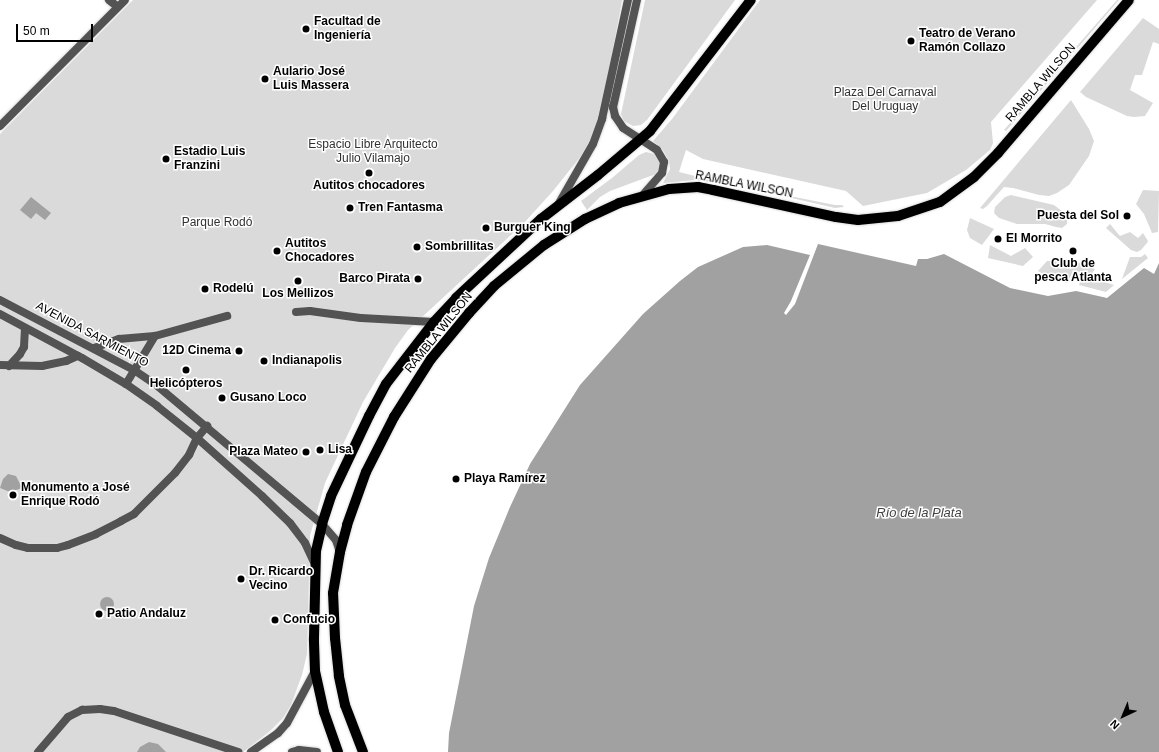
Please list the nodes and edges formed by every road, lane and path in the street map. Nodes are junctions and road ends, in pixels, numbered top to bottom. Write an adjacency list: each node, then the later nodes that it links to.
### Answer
1 (109, 0): 7 (street)
2 (125, 0): 7 (street)
3 (628, 0): 13 (street)
4 (637, 0): 11 (street)
5 (751, 0): 11 (main road, RAMBLA WILSON)
6 (1130, 0): 12 (main road, RAMBLA WILSON)
7 (118, 7): 9 (street)
8 (0, 114): 9 (street)
9 (7, 120): 10 (street)
10 (0, 126)
11 (641, 140): 12 (street); 13 (main road, RAMBLA WILSON)
12 (643, 195): 31 (main road, RAMBLA WILSON)
13 (558, 205): 18 (main road, RAMBLA WILSON)
14 (0, 300): 21 (street, AVENIDA SARMIENTO)
15 (296, 312): 18 (street)
16 (0, 314): 19 (street, AVENIDA SARMIENTO)
17 (227, 316): 20 (street)
18 (434, 322): 29 (main road, RAMBLA WILSON)
19 (25, 328): 22 (street, AVENIDA SARMIENTO); 24 (street)
20 (155, 336): 21 (street); 25 (street)
21 (94, 348): 25 (street, AVENIDA SARMIENTO)
22 (78, 356): 24 (street); 26 (street, AVENIDA SARMIENTO)
23 (0, 365): 24 (street)
24 (9, 366)
25 (134, 370): 26 (street); 27 (street, AVENIDA SARMIENTO)
26 (126, 384): 28 (street, AVENIDA SARMIENTO)
27 (207, 426): 28 (street); 29 (street, AVENIDA SARMIENTO)
28 (197, 438): 30 (street); 32 (street, AVENIDA SARMIENTO)
29 (322, 524): 31 (street, AVENIDA SARMIENTO); 32 (main road, RAMBLA WILSON)
30 (0, 538)
31 (340, 552): 41 (main road, RAMBLA WILSON)
32 (316, 564): 33 (main road, RAMBLA WILSON)
33 (315, 671): 34 (street); 40 (main road, RAMBLA WILSON)
34 (263, 748): 37 (street)
35 (38, 752): 36 (street)
36 (238, 752)
37 (251, 752)
38 (292, 752): 39 (street)
39 (317, 752)
40 (338, 752)
41 (363, 752)

